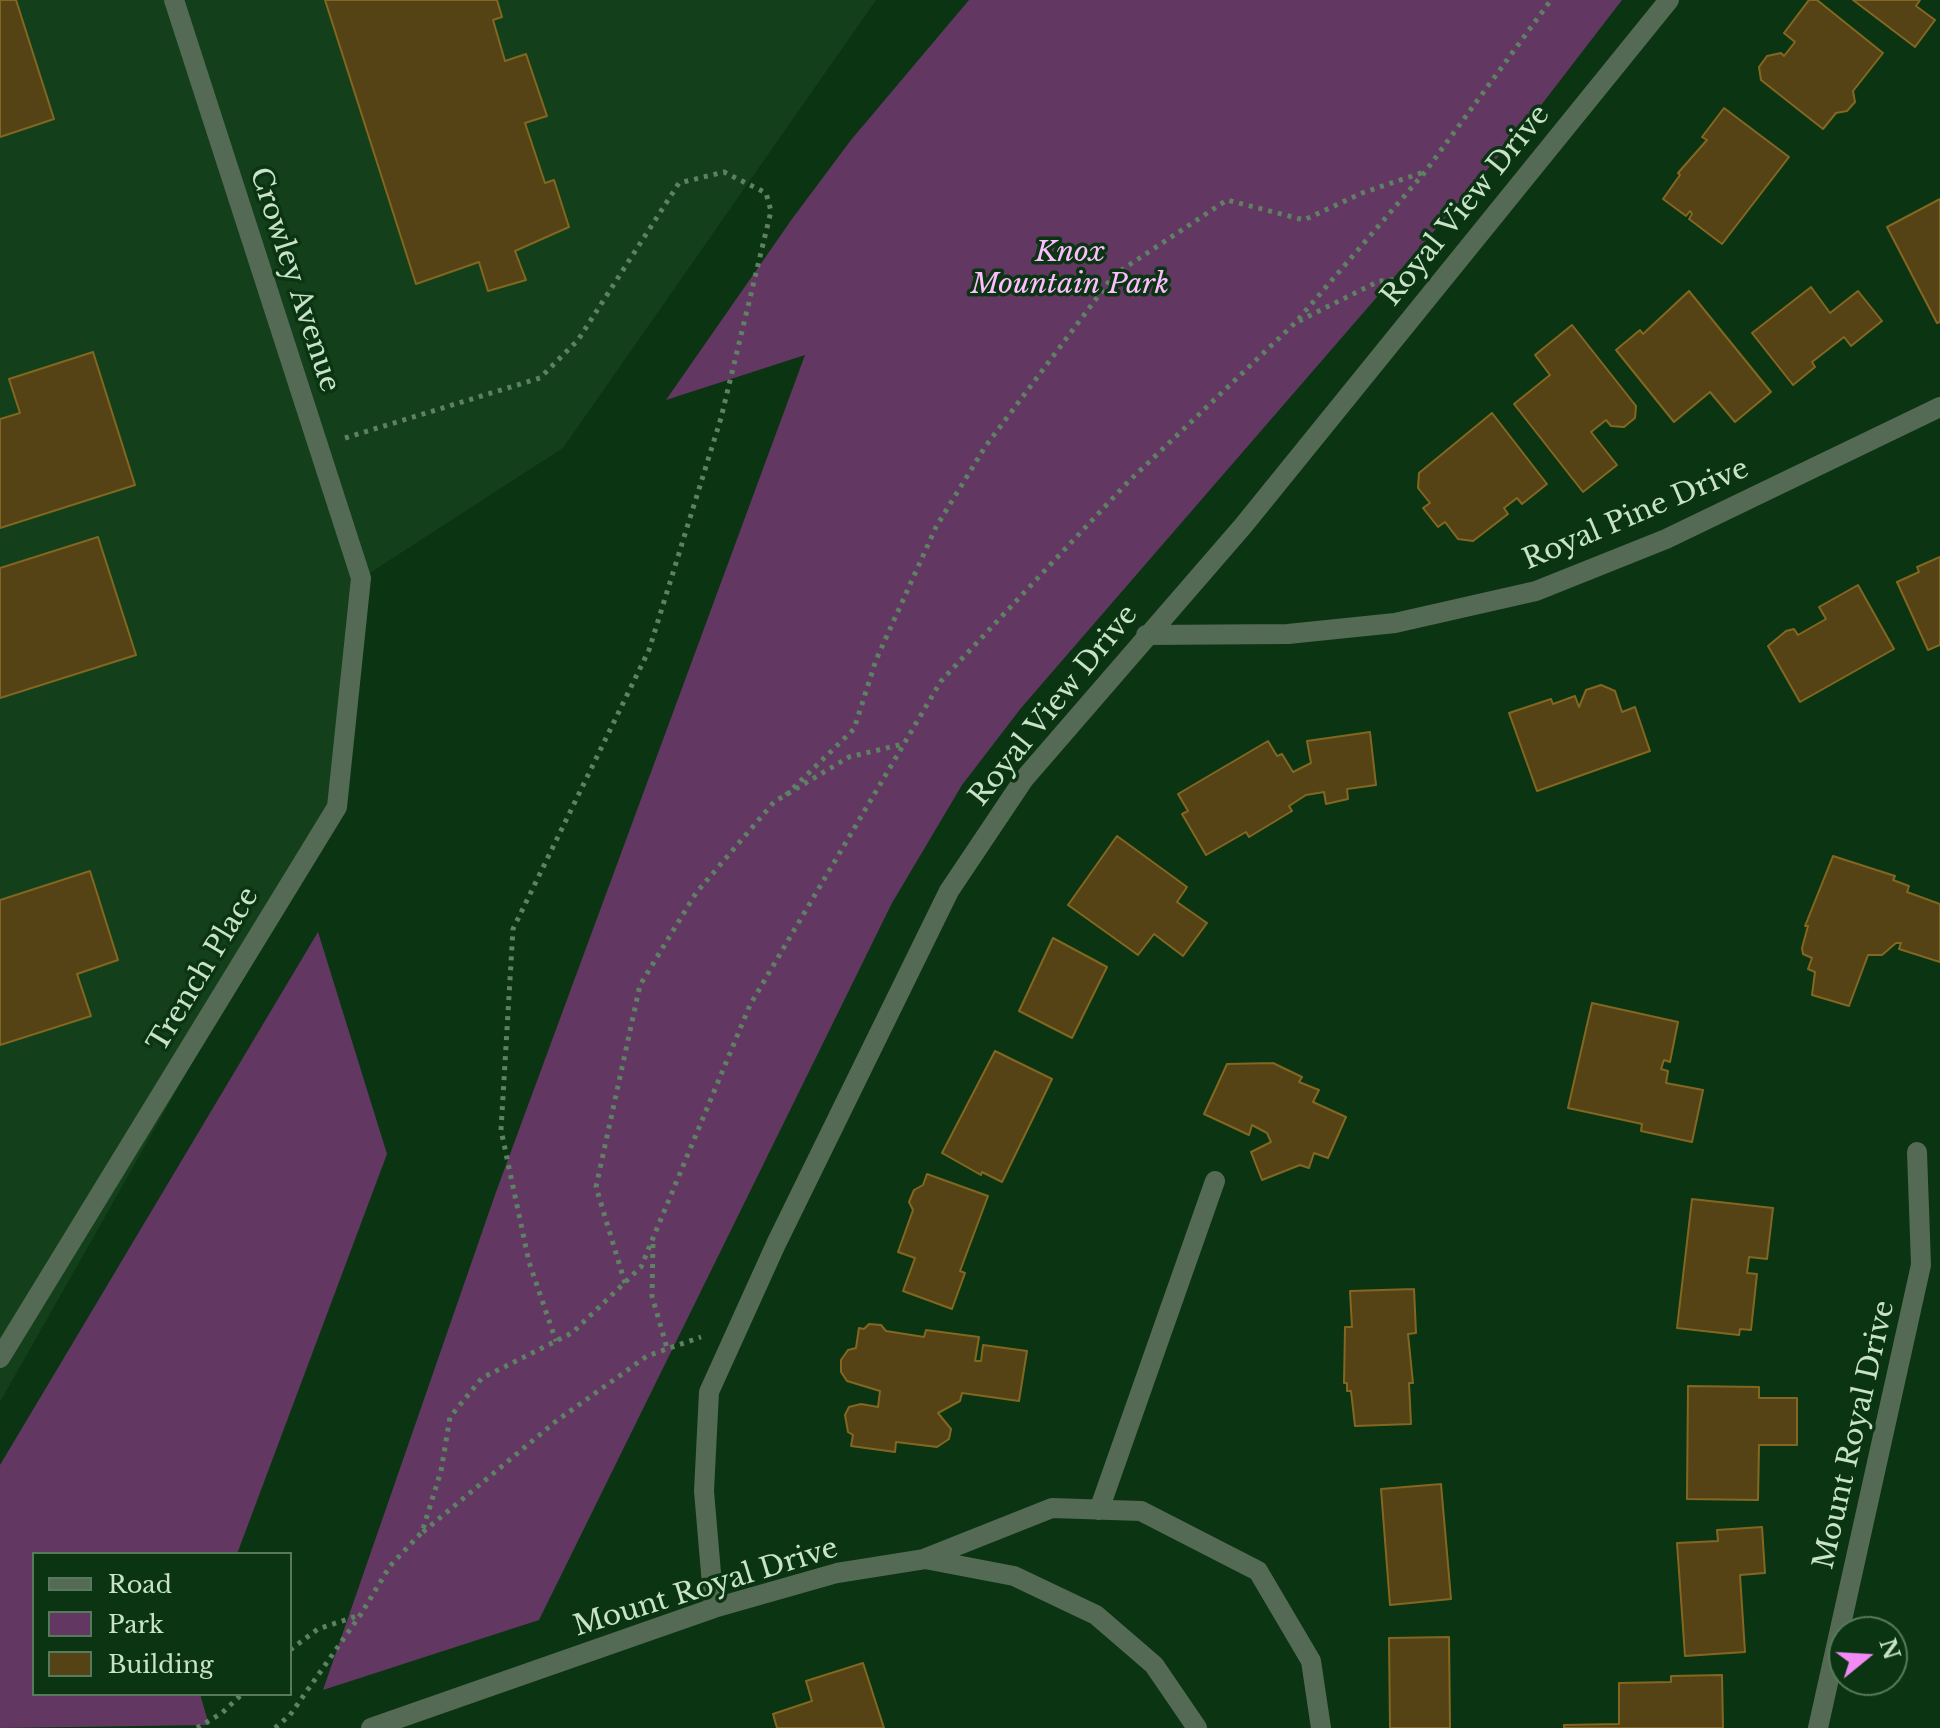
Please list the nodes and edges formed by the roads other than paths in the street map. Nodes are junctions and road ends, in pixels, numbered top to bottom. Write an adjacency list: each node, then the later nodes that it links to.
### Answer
1 (174, 0): 4 (street, Crowley Avenue)
2 (1669, 0): 5 (street, Royal View Drive)
3 (1940, 407): 5 (street, Royal Pine Drive)
4 (361, 578): 8 (street, Trench Place)
5 (1146, 635): 11 (street, Royal View Drive)
6 (1917, 1152): 15 (street, Mount Royal Drive)
7 (1215, 1181): 9 (street)
8 (0, 1358)
9 (1099, 1510): 10 (street); 14 (street)
10 (925, 1559): 11 (street, Mount Royal Drive); 13 (street, Mount Royal Drive)
11 (714, 1608): 12 (street, Mount Royal Drive)
12 (371, 1728)
13 (1197, 1728)
14 (1321, 1728)
15 (1818, 1728)

